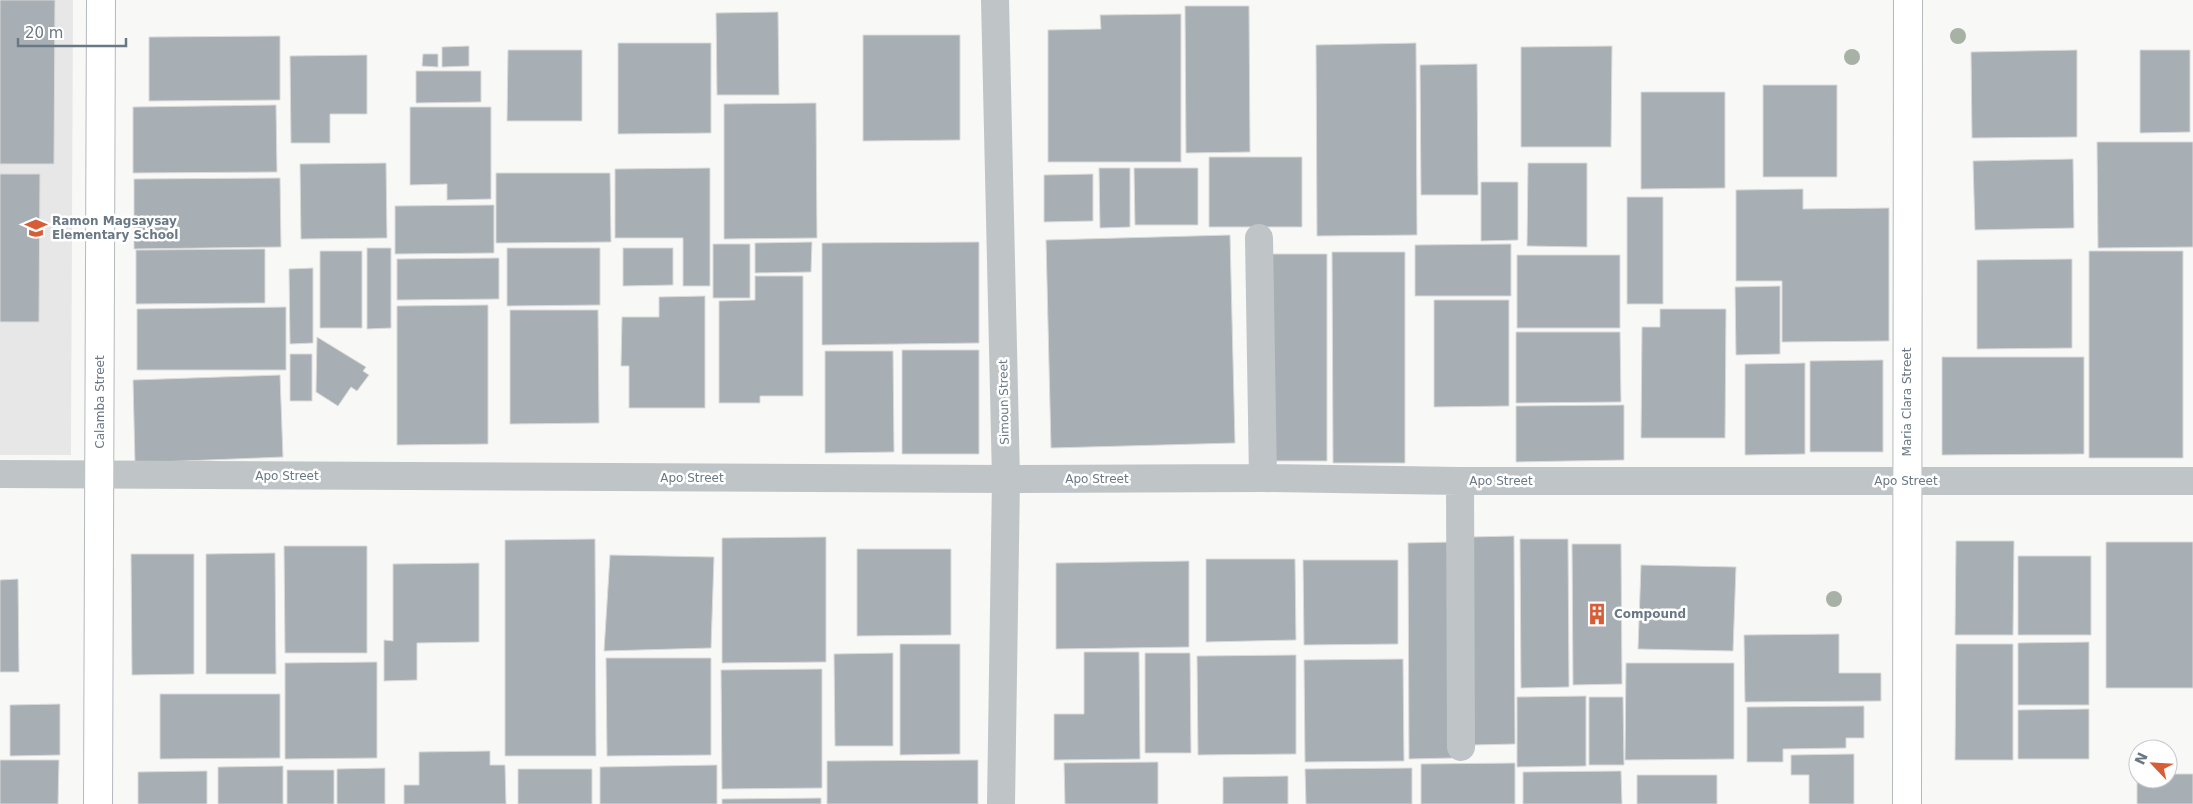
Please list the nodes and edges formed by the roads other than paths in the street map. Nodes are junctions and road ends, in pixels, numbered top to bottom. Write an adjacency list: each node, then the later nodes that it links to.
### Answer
1 (101, 0): 6 (street, Calamba Street)
2 (995, 0): 8 (street, Simoun Street)
3 (1908, 0): 10 (street, Maria Clara Street)
4 (1259, 238): 7 (street)
5 (0, 474): 6 (street, Apo Street)
6 (100, 475): 8 (street, Apo Street); 13 (street, Calamba Street)
7 (1263, 478): 8 (street, Apo Street); 9 (street, Apo Street)
8 (1006, 479): 14 (street, Simoun Street)
9 (1460, 481): 10 (street, Apo Street); 12 (street)
10 (1907, 481): 11 (street, Apo Street); 15 (street, Maria Clara Street)
11 (2193, 481)
12 (1461, 747)
13 (98, 804)
14 (1001, 804)
15 (1907, 804)

